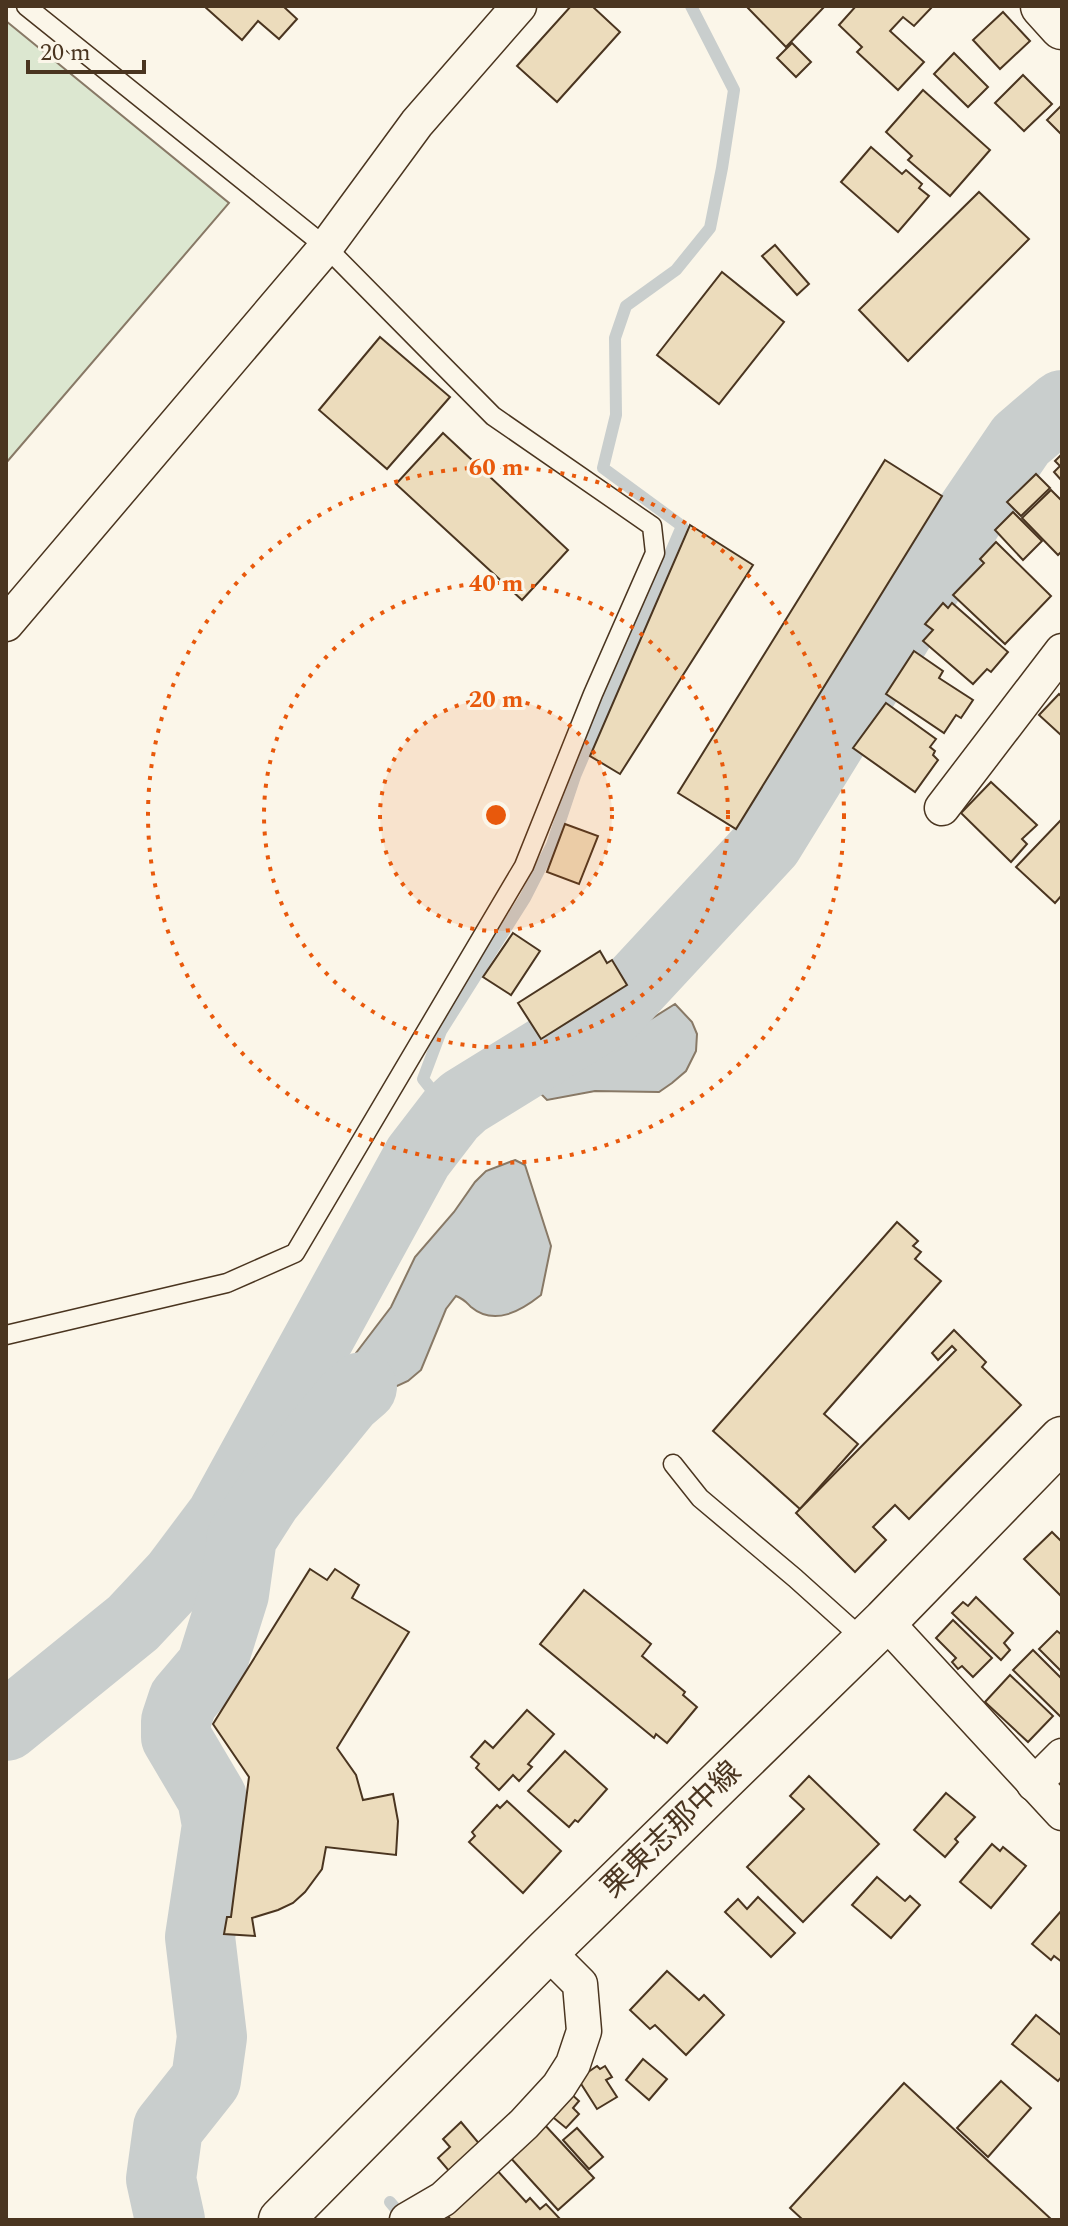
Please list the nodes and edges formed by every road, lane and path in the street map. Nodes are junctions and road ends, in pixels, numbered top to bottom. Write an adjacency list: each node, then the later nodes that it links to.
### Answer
1 (26, 6): 5 (lane)
2 (519, 6): 5 (street)
3 (1043, 6): 4 (main road)
4 (1062, 27)
5 (326, 247): 6 (street); 9 (lane)
6 (6, 624)
7 (1062, 651): 8 (street)
8 (942, 808)
9 (6, 1335)
10 (1062, 1439): 12 (main road, 栗東志那中線)
11 (673, 1464): 12 (lane)
12 (874, 1630): 14 (street); 16 (main road, 栗東志那中線)
13 (1062, 1756): 14 (street)
14 (1034, 1784): 15 (street)
15 (1062, 1813)
16 (547, 1951): 17 (main road, 栗東志那中線); 18 (street)
17 (281, 2220)
18 (407, 2220)

